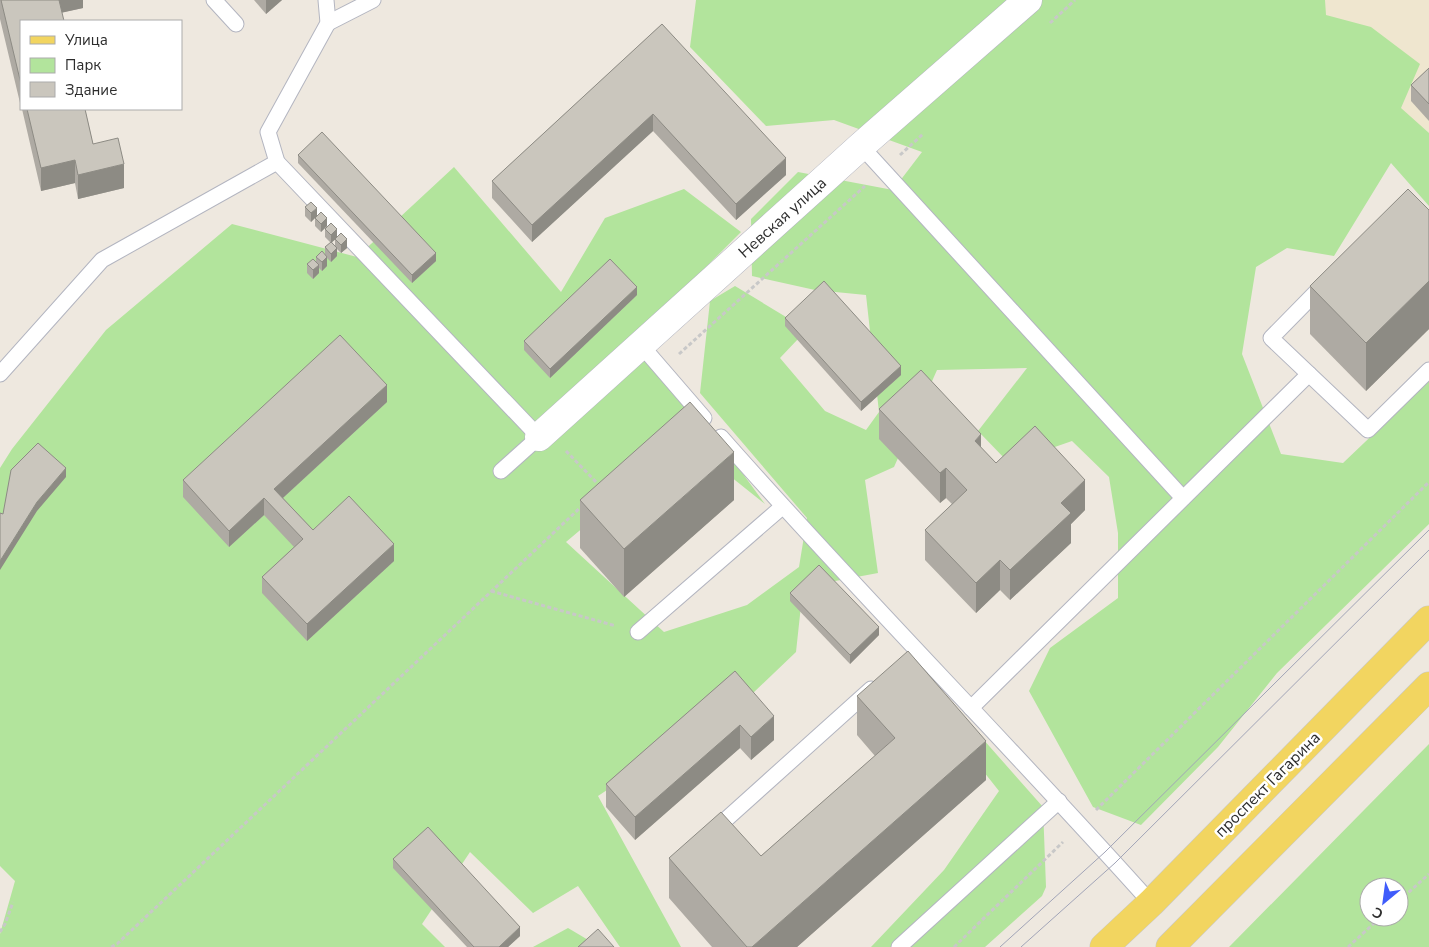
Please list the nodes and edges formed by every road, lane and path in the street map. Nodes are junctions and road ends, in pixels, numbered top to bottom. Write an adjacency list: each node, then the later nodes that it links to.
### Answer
1 (214, 0): 7 (lane)
2 (326, 0): 6 (lane)
3 (372, 0): 6 (lane)
4 (1028, 0): 10 (street, Невская улица)
5 (1076, 0): 8 (path)
6 (328, 23): 11 (lane)
7 (236, 24)
8 (1046, 26)
9 (927, 131): 12 (path)
10 (861, 146): 12 (lane); 14 (street, Невская улица)
11 (277, 162): 17 (lane); 19 (lane)
12 (882, 170): 15 (path); 25 (lane)
13 (1332, 276): 18 (lane)
14 (641, 345): 15 (lane); 19 (street, Невская улица)
15 (662, 370): 27 (lane)
16 (1429, 370): 18 (lane)
17 (0, 374)
18 (1308, 374): 25 (lane)
19 (539, 437): 21 (path); 22 (lane)
20 (573, 445): 21 (path)
21 (566, 451): 23 (path)
22 (501, 471)
23 (608, 481)
24 (1429, 482): 35 (path)
25 (1184, 498): 33 (lane)
26 (587, 500): 28 (path)
27 (782, 506): 30 (lane); 33 (lane)
28 (491, 591): 30 (path); 43 (path)
29 (1429, 620): 40 (main road, проспект Гагарина)
30 (638, 632)
31 (879, 682): 36 (lane)
32 (1429, 686): 48 (main road)
33 (971, 708): 34 (lane)
34 (1059, 801): 35 (lane); 45 (lane)
35 (1081, 825): 40 (lane); 46 (path)
36 (702, 840)
37 (1429, 874): 38 (path)
38 (1409, 892)
39 (13, 902): 42 (path)
40 (1151, 903): 47 (main road, проспект Гагарина)
41 (1370, 927): 49 (path)
42 (0, 932)
43 (117, 946): 44 (path)
44 (111, 947)
45 (899, 947)
46 (954, 947)
47 (1104, 947)
48 (1170, 947)
49 (1348, 947)

